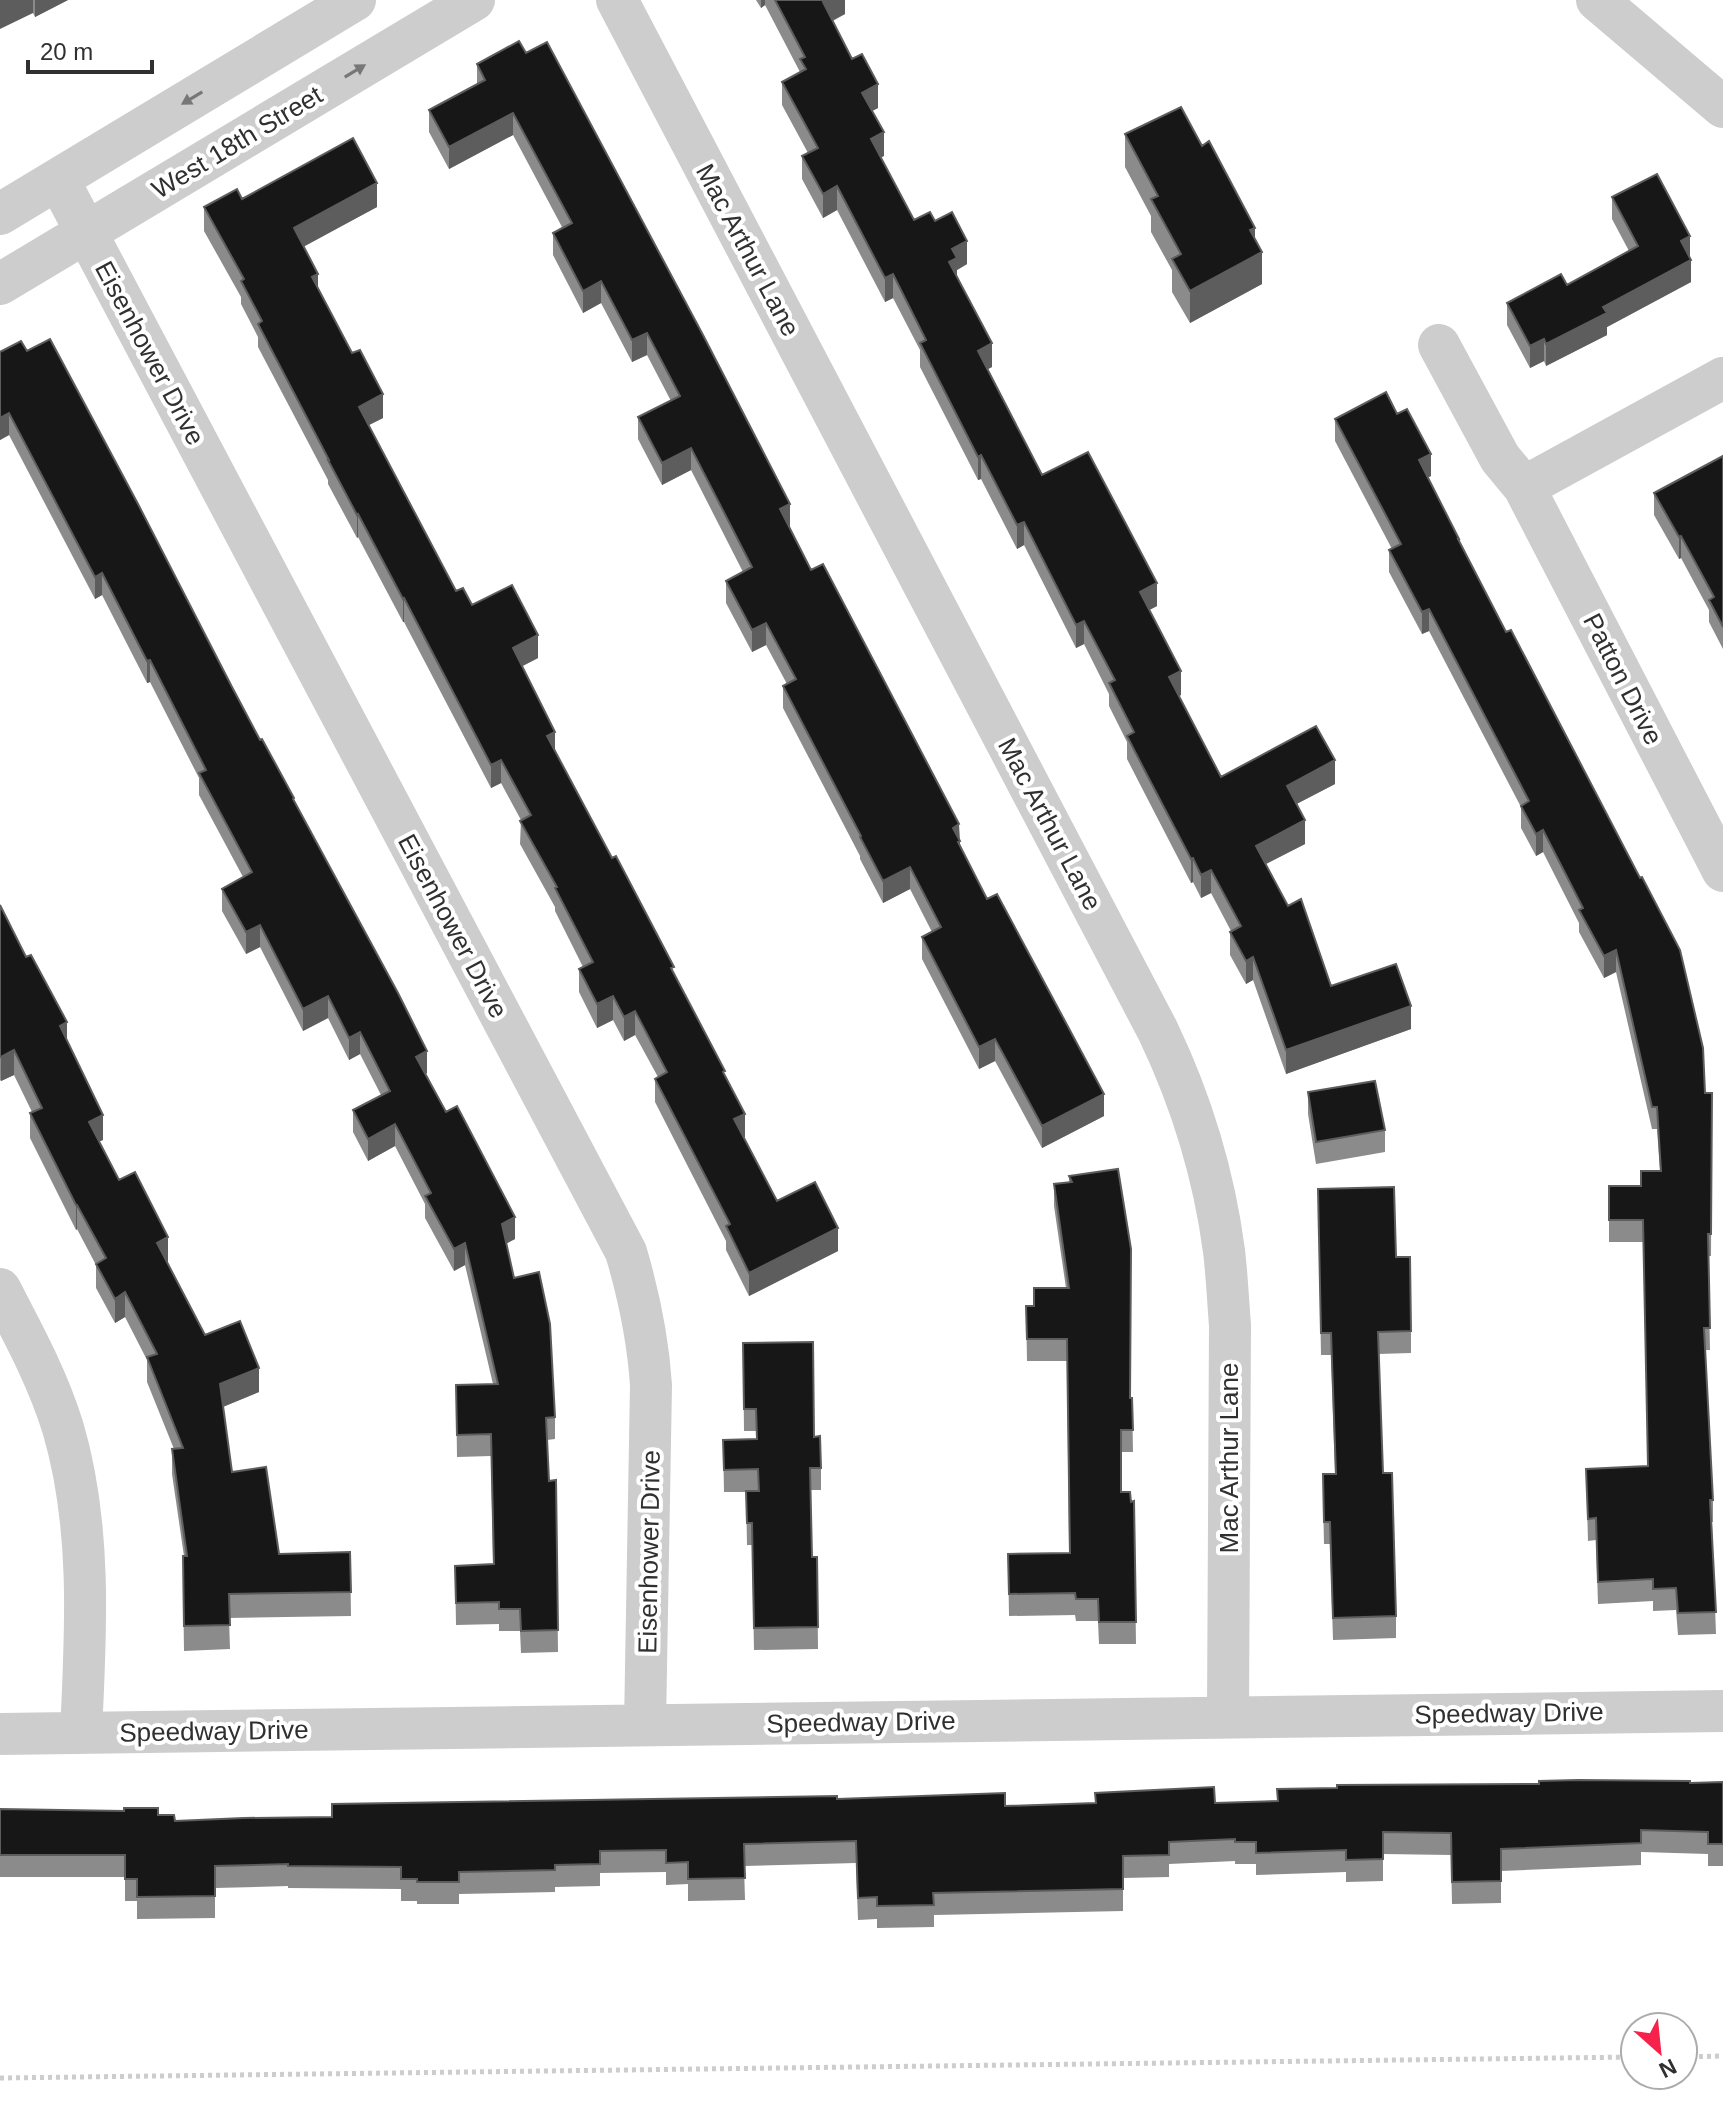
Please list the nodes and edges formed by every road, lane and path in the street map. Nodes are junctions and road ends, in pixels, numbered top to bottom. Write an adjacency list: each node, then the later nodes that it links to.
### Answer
1 (355, 0): 6 (street, one-way to 6)
2 (474, 0): 8 (street, West 18th Street, one-way to 2)
3 (617, 0): 16 (street, Mac Arthur Lane)
4 (1597, 0): 5 (street)
5 (1723, 107)
6 (58, 179): 7 (street); 8 (street, Eisenhower Drive)
7 (0, 214)
8 (86, 233): 9 (street, West 18th Street); 17 (street, Eisenhower Drive)
9 (0, 284)
10 (1439, 345): 12 (street, Patton Drive)
11 (1723, 378): 12 (street)
12 (1524, 487): 13 (street, Patton Drive)
13 (1723, 871)
14 (0, 1289): 18 (street)
15 (1723, 1711): 16 (street, Speedway Drive)
16 (1228, 1716): 17 (street, Speedway Drive)
17 (645, 1725): 18 (street, Speedway Drive)
18 (81, 1732): 19 (street, Speedway Drive)
19 (0, 1734)
20 (1723, 2056): 22 (path)
21 (1619, 2057): 23 (path)
22 (1699, 2057)
23 (0, 2078)

